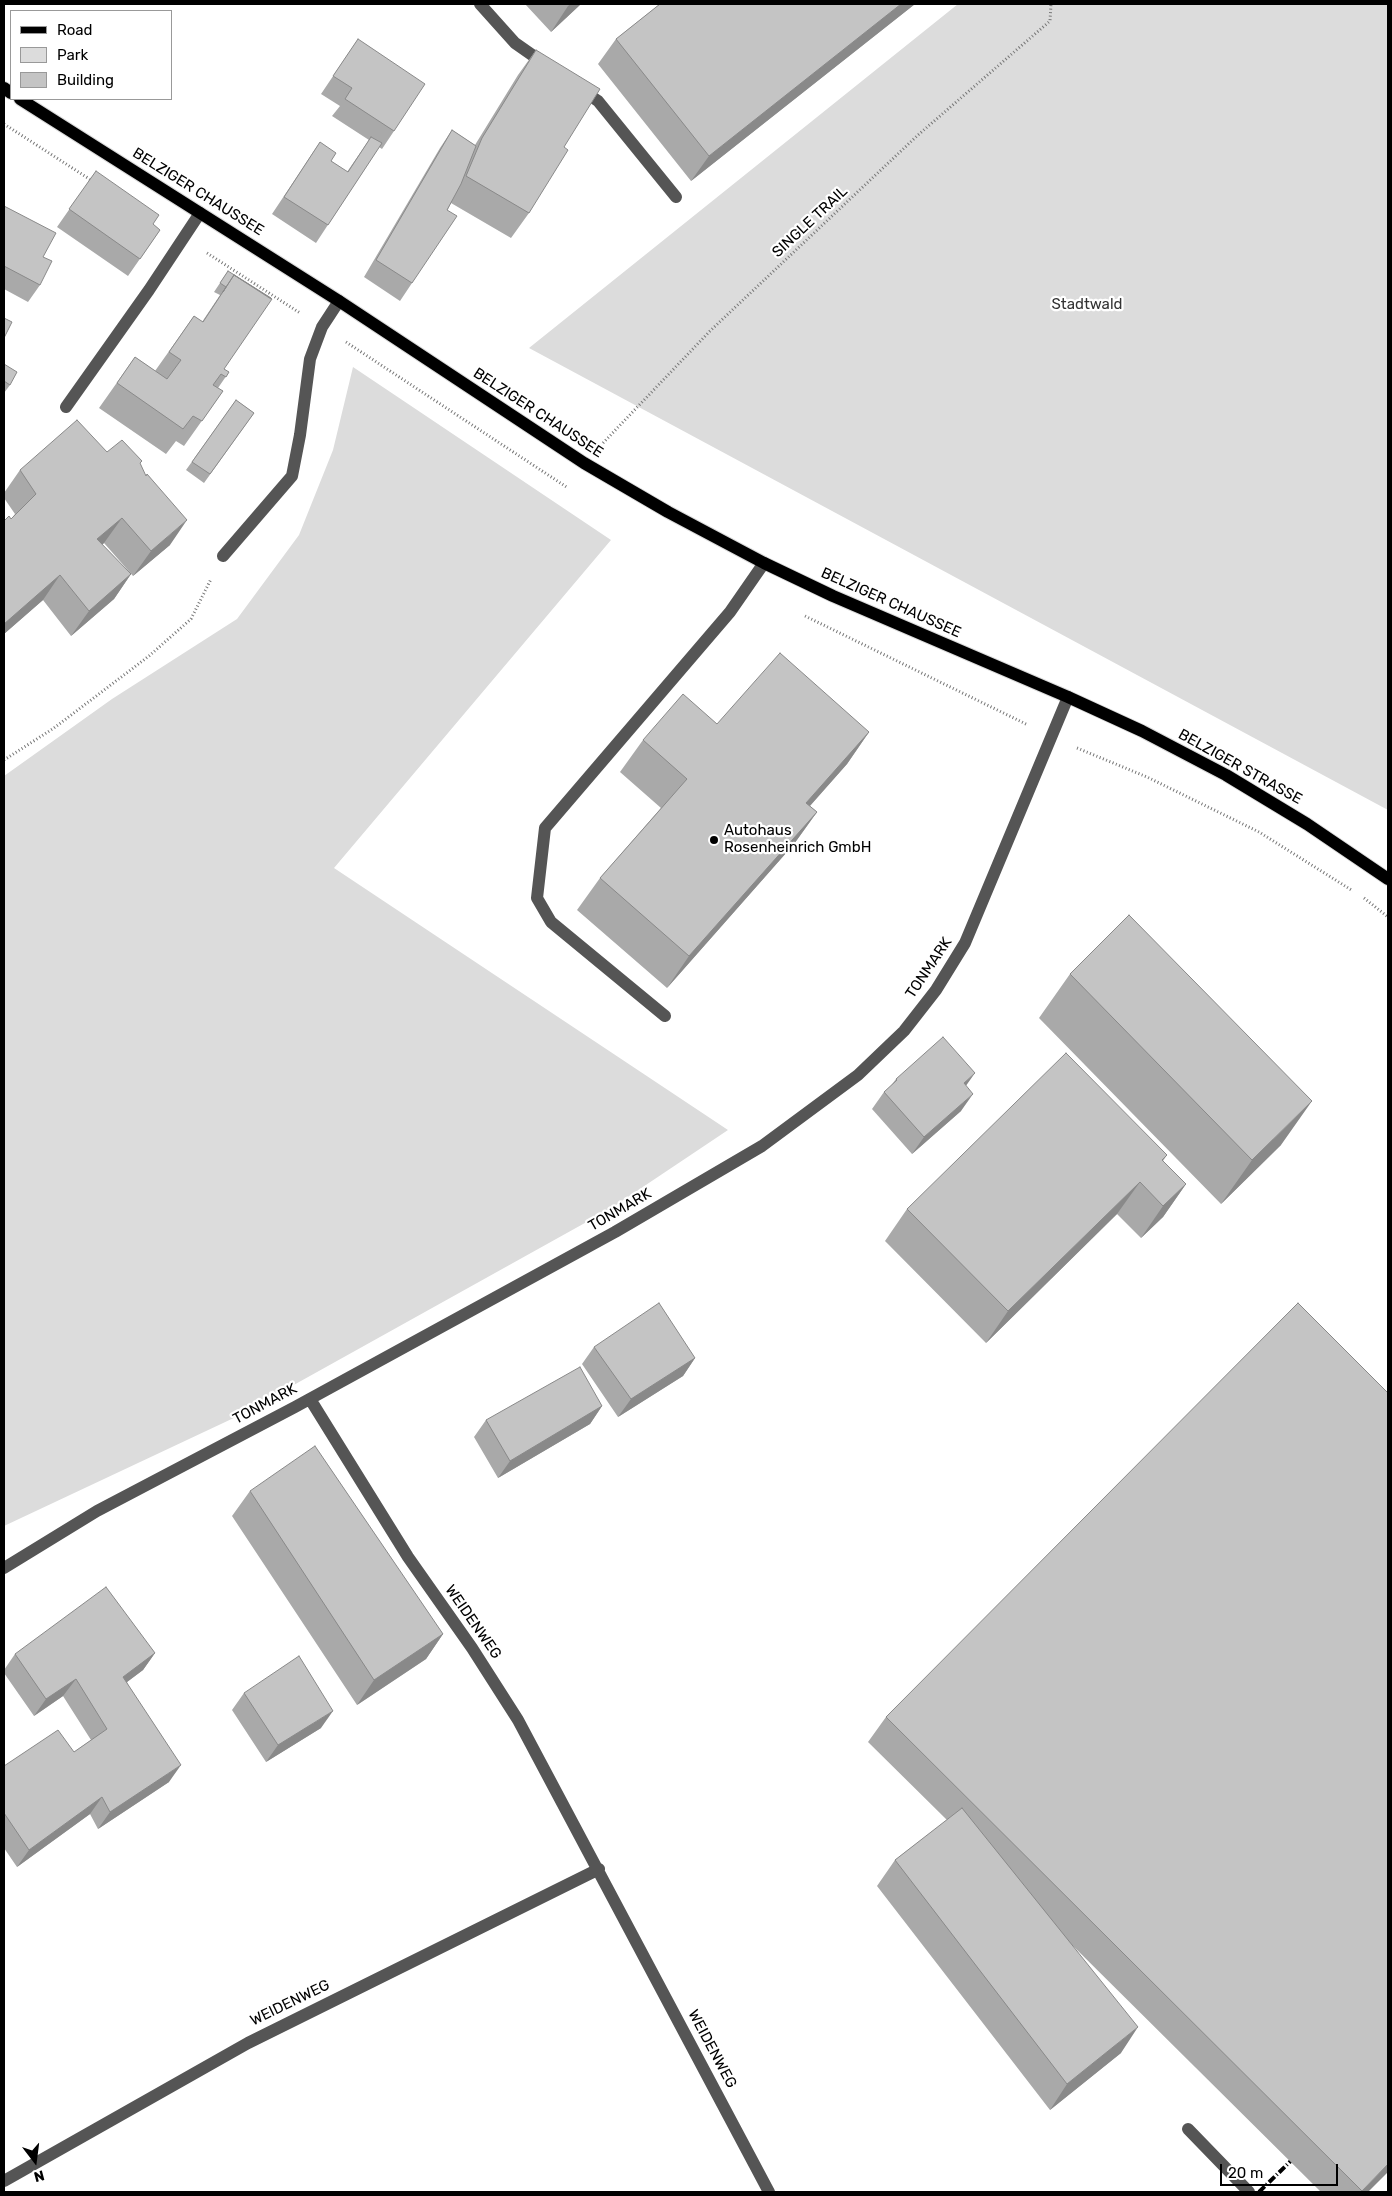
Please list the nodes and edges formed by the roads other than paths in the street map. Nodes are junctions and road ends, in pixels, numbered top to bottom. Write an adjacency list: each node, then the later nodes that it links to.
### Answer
1 (480, 4): 2 (street)
2 (552, 69)
3 (568, 80): 5 (street)
4 (22, 100): 6 (main road, BELZIGER CHAUSSEE)
5 (676, 197)
6 (200, 213): 7 (main road, BELZIGER CHAUSSEE); 8 (street)
7 (339, 302): 9 (street); 10 (main road, BELZIGER CHAUSSEE)
8 (66, 406)
9 (223, 556)
10 (764, 563): 11 (main road, BELZIGER CHAUSSEE); 13 (street)
11 (1068, 697): 12 (main road, BELZIGER STRASSE); 14 (street, TONMARK)
12 (1388, 879)
13 (665, 1016)
14 (310, 1399): 15 (street, TONMARK); 16 (street, WEIDENWEG)
15 (4, 1568)
16 (599, 1869): 18 (street, WEIDENWEG); 19 (street, WEIDENWEG)
17 (1188, 2128): 20 (street)
18 (4, 2181)
19 (769, 2192)
20 (1249, 2192)

